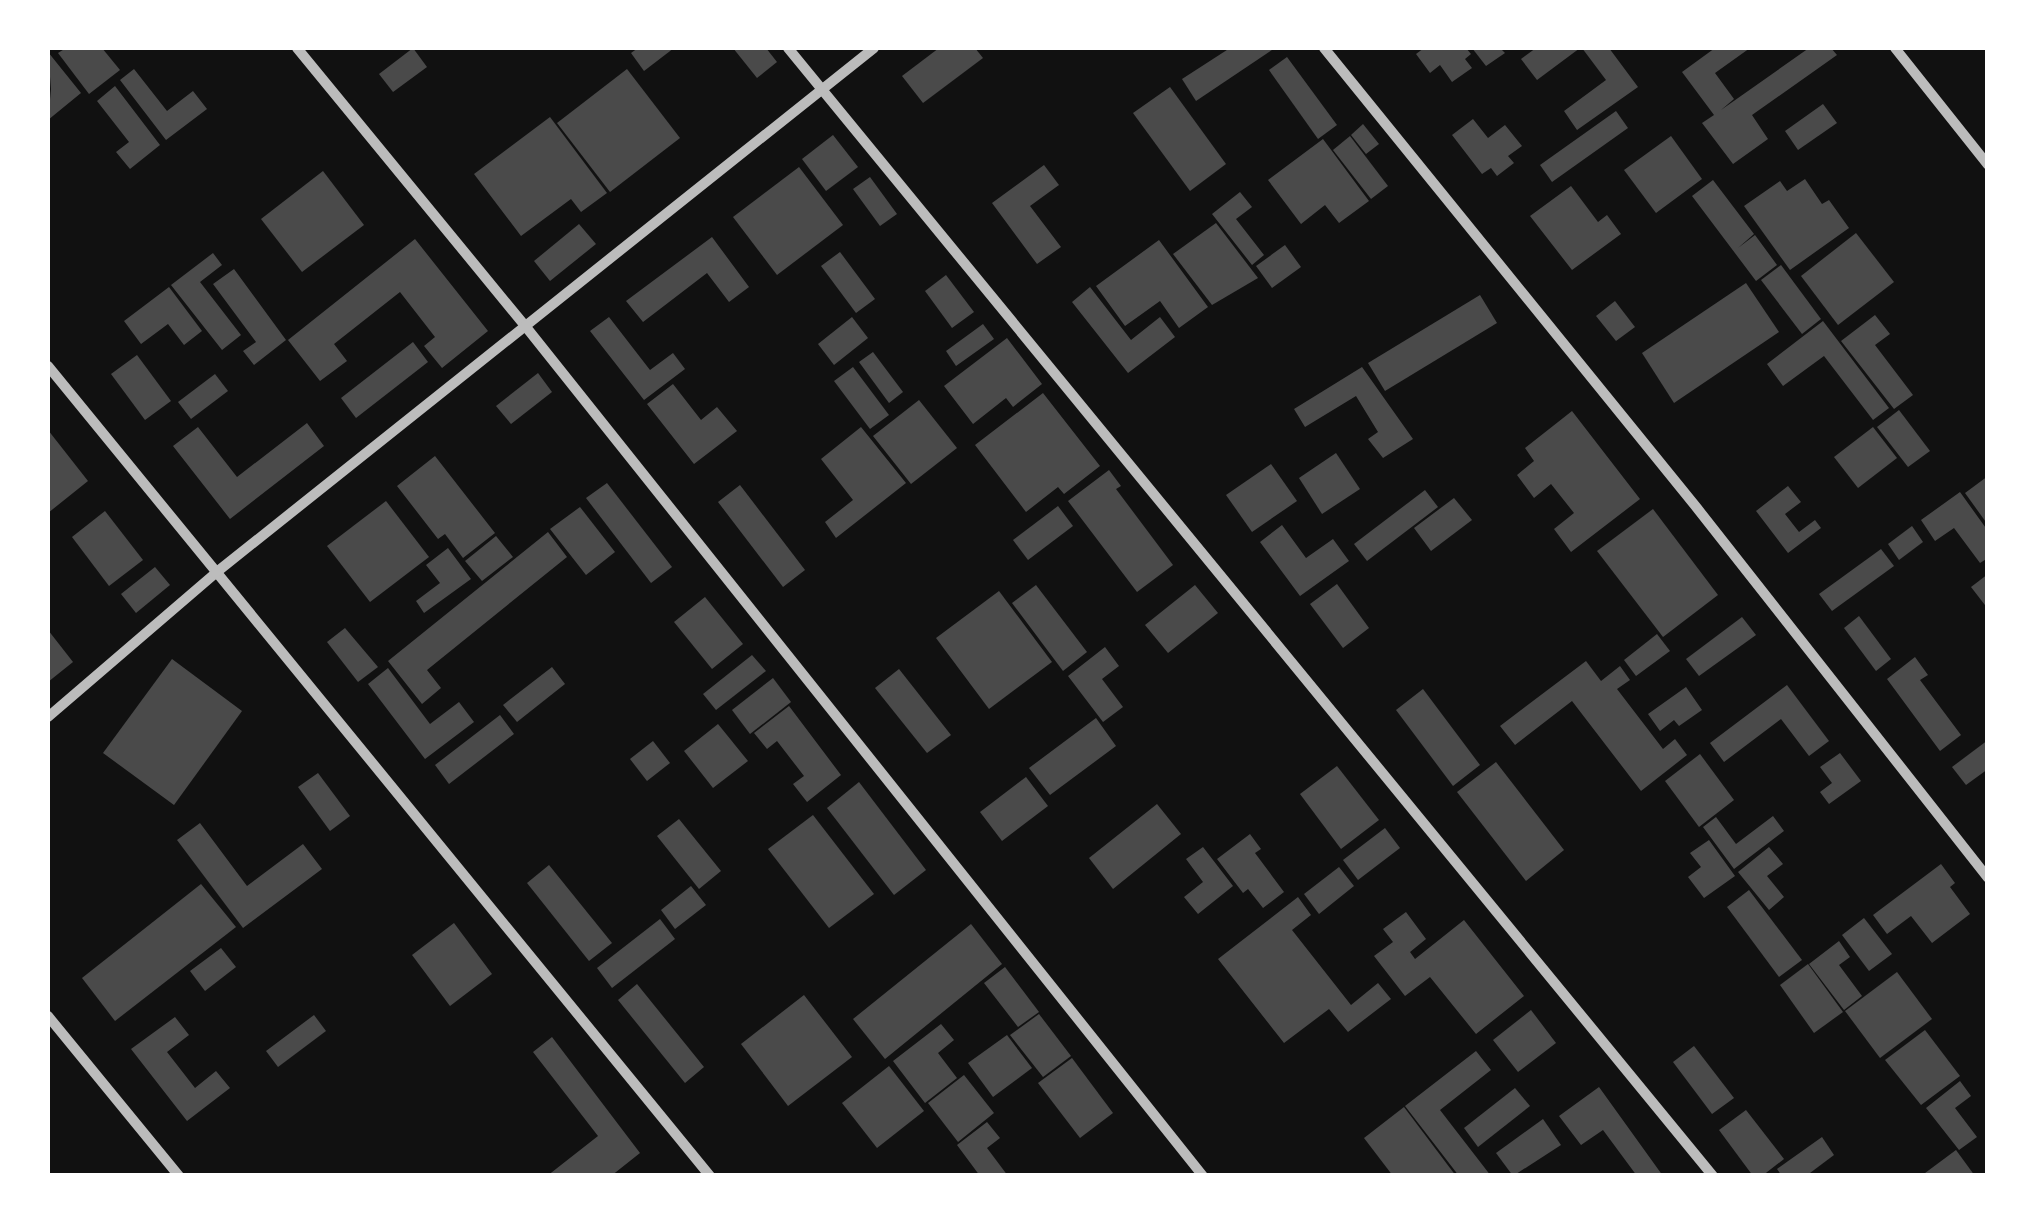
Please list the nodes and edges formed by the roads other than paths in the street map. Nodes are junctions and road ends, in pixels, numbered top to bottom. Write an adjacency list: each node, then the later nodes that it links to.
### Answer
1 (297, 48): 8 (street)
2 (788, 48): 6 (street)
3 (874, 48): 6 (street)
4 (1324, 48): 12 (street)
5 (1895, 48): 7 (street)
6 (822, 89): 8 (street); 17 (street)
7 (1988, 165)
8 (526, 327): 10 (street); 16 (street)
9 (48, 366): 10 (street)
10 (218, 572): 11 (street); 15 (street)
11 (48, 717)
12 (1988, 878)
13 (48, 1016): 14 (street)
14 (179, 1176)
15 (710, 1176)
16 (1203, 1176)
17 (1714, 1176)

